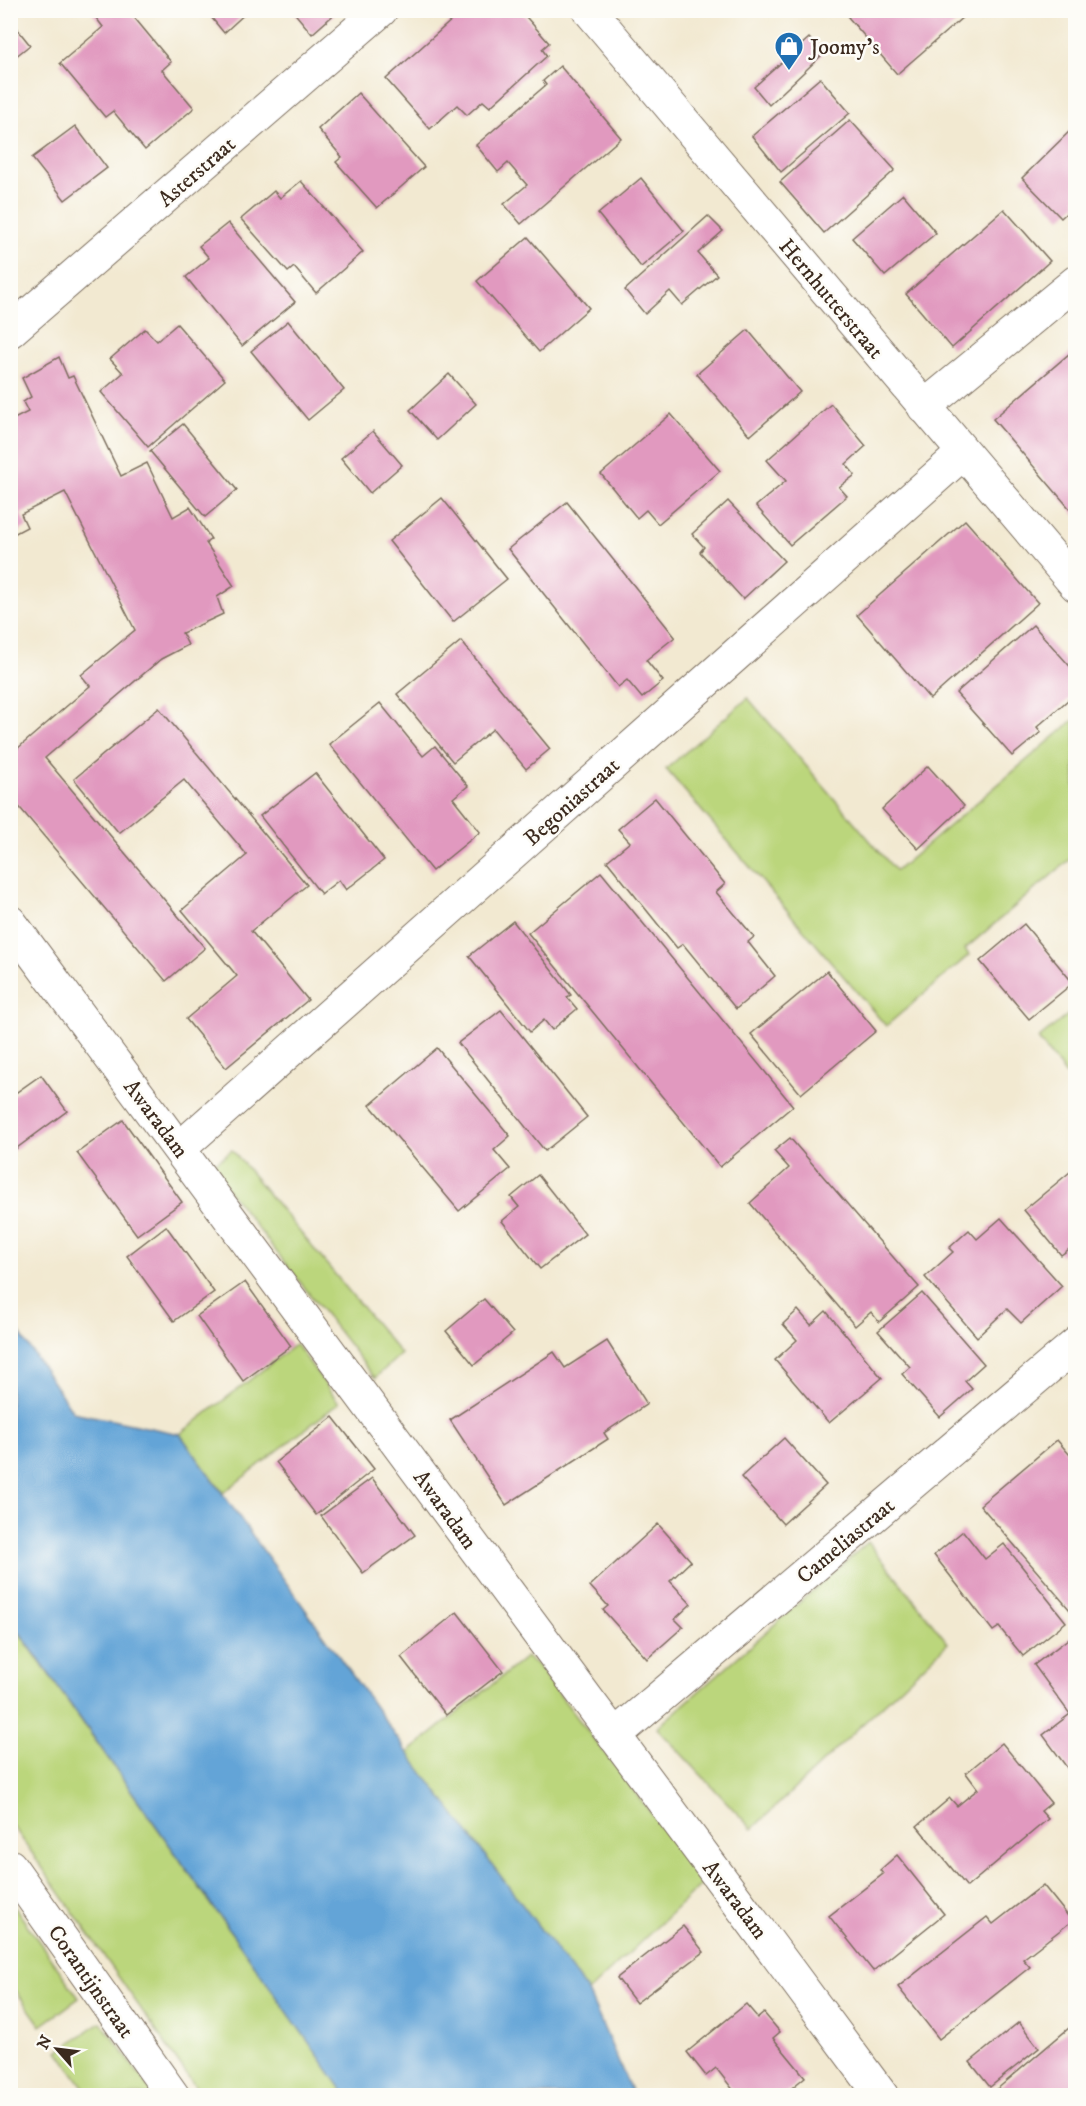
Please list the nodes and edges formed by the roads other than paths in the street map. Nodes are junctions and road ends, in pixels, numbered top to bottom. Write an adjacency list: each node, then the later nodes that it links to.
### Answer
1 (381, 10): 4 (street, Asterstraat)
2 (589, 10): 5 (street, Hernhutterstraat)
3 (1076, 282): 5 (street)
4 (10, 331)
5 (924, 407): 6 (street, Hernhutterstraat)
6 (962, 454): 7 (street, Hernhutterstraat); 9 (street, Begoniastraat)
7 (1076, 585)
8 (10, 922): 9 (street, Awaradam)
9 (180, 1148): 11 (street, Awaradam)
10 (1076, 1344): 11 (street, Cameliastraat)
11 (614, 1736): 14 (street, Awaradam)
12 (10, 1866): 13 (street, Corantijnstraat)
13 (173, 2096)
14 (882, 2096)

